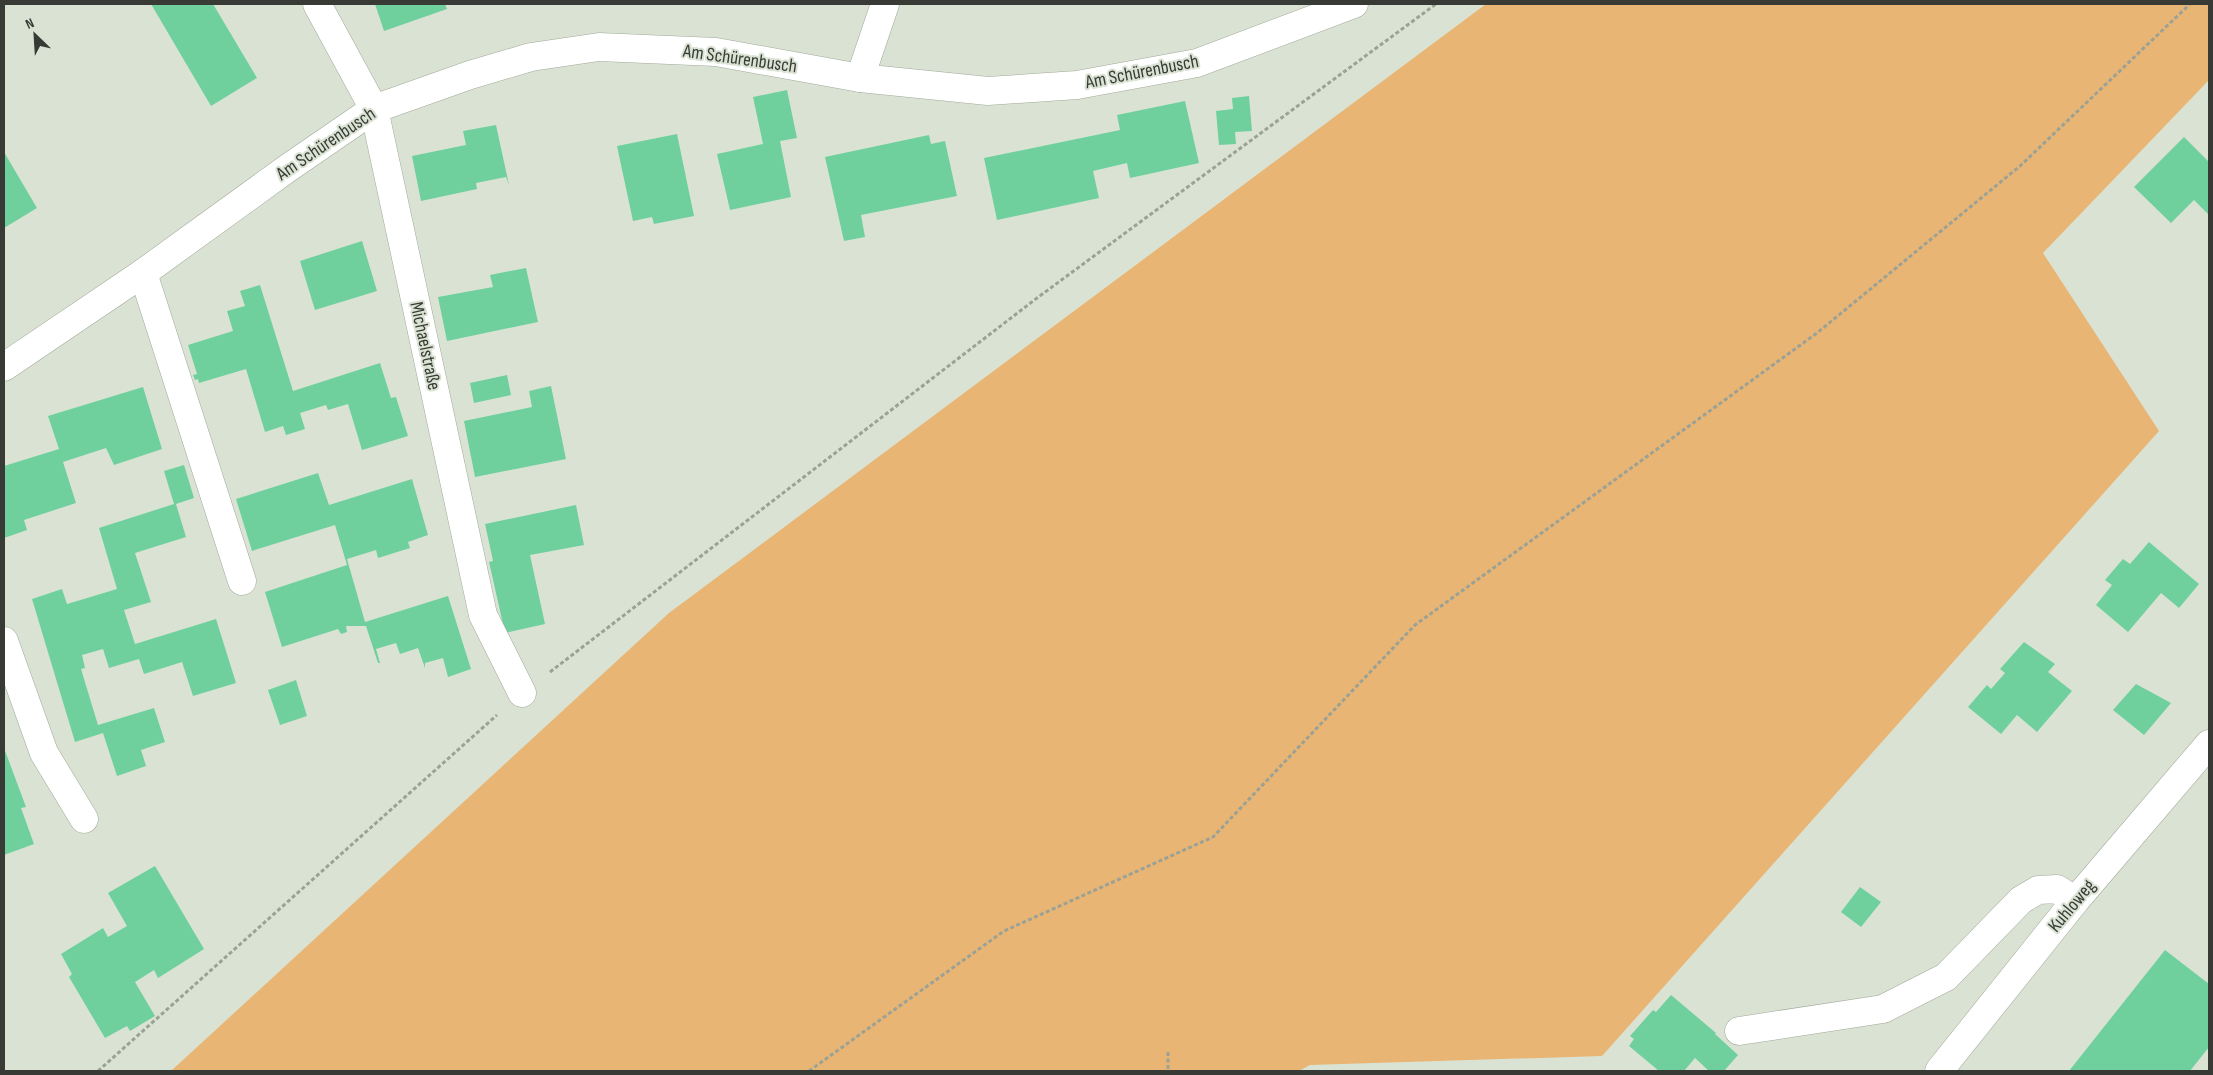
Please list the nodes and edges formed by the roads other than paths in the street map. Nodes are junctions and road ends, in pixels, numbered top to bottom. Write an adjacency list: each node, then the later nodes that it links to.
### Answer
1 (317, 4): 5 (street, Michaelstraße)
2 (885, 4): 4 (street)
3 (1354, 4): 4 (street, Am Schürenbusch)
4 (860, 78): 5 (street, Am Schürenbusch)
5 (374, 109): 6 (street, Am Schürenbusch); 10 (street, Michaelstraße)
6 (143, 273): 7 (street, Am Schürenbusch); 8 (street)
7 (4, 368)
8 (242, 581)
9 (4, 641): 12 (street)
10 (522, 693)
11 (2209, 744): 13 (street, Kuhloweg)
12 (84, 820)
13 (2075, 901): 14 (street); 15 (street, Kuhloweg)
14 (1739, 1031)
15 (1939, 1071)

